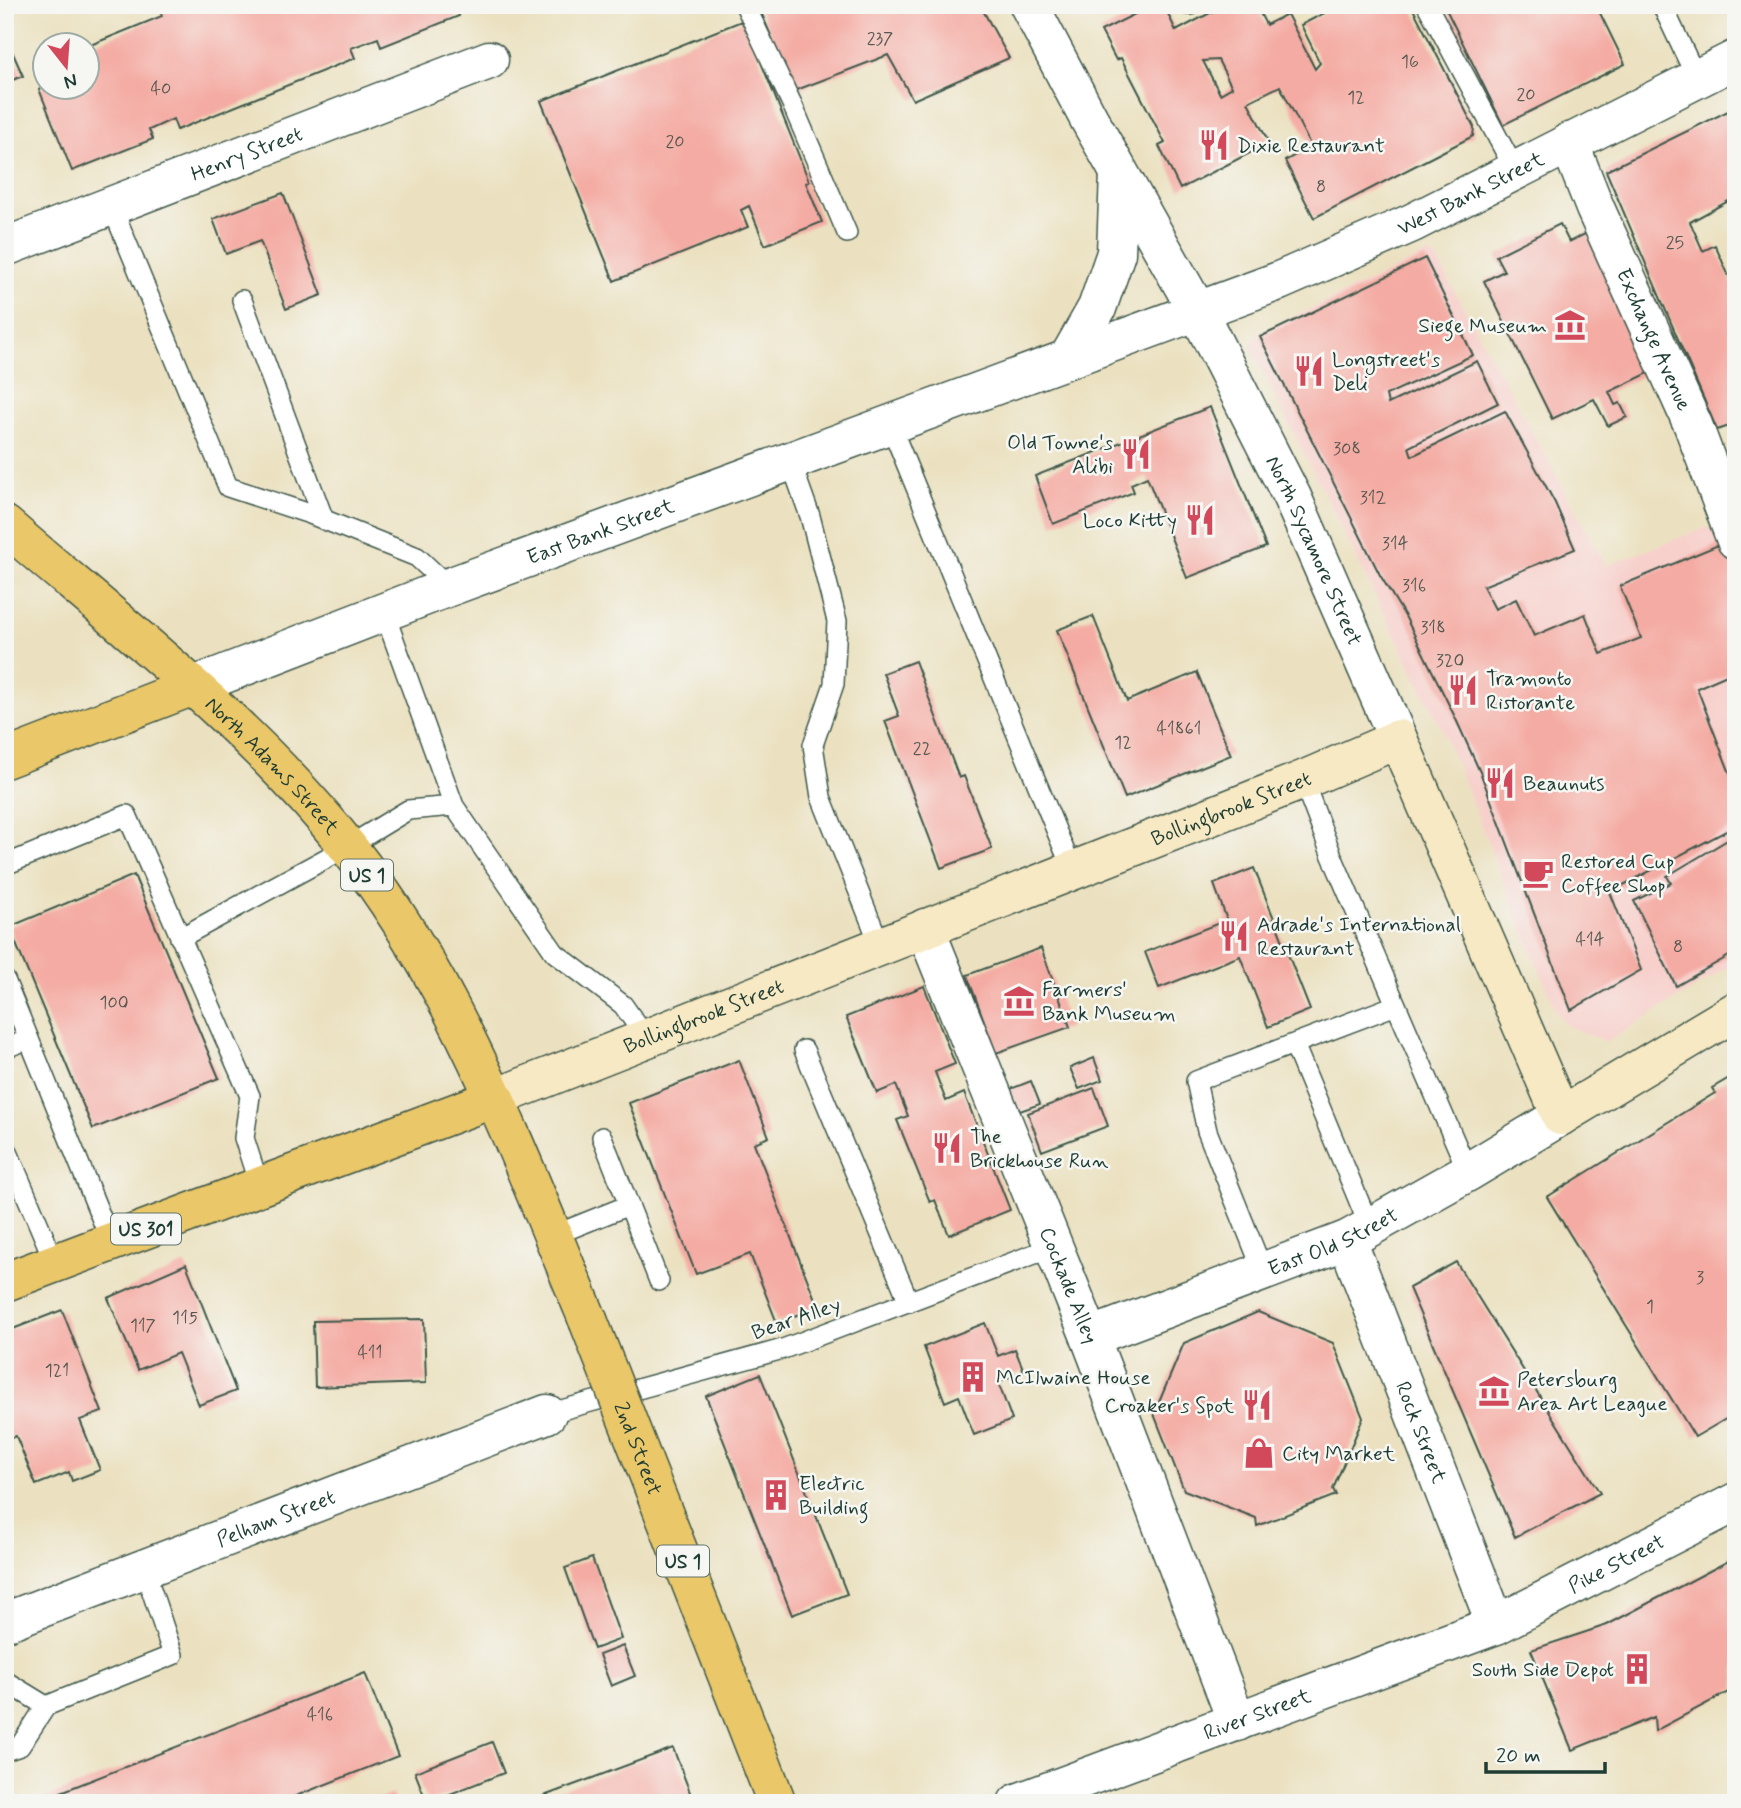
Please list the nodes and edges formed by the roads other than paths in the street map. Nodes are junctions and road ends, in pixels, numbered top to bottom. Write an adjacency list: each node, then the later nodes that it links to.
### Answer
1 (745, 5): 12 (lane)
2 (1029, 5): 10 (street, North Sycamore Street)
3 (1427, 5): 9 (lane)
4 (1662, 5): 7 (lane)
5 (489, 60): 11 (street, Henry Street)
6 (1736, 60): 7 (street, West Bank Street)
7 (1696, 79): 8 (street, West Bank Street)
8 (1569, 142): 9 (street, West Bank Street); 21 (street, Exchange Avenue)
9 (1515, 170): 15 (street, West Bank Street)
10 (1119, 173): 15 (street, North Sycamore Street); 16 (street)
11 (112, 207): 13 (street, Henry Street); 19 (lane)
12 (847, 233)
13 (5, 247)
14 (242, 300): 19 (lane)
15 (1198, 312): 16 (street, East Bank Street); 25 (street, North Sycamore Street)
16 (1069, 359): 17 (street, East Bank Street)
17 (890, 424): 18 (street, East Bank Street); 31 (lane)
18 (790, 460): 22 (street, East Bank Street); 34 (lane)
19 (324, 520): 22 (lane)
20 (5, 525): 24 (main road, North Adams Street / US 1)
21 (1736, 540)
22 (449, 587): 23 (street, East Bank Street)
23 (384, 612): 24 (street, East Bank Street); 28 (lane)
24 (191, 687): 26 (main road, East Bank Street); 29 (main road, North Adams Street / US 1)
25 (1398, 739): 27 (main road, Bollingbrook Street); 44 (main road, North Sycamore Street)
26 (5, 758)
27 (1303, 780): 31 (main road, Bollingbrook Street); 36 (lane)
28 (454, 806): 29 (lane); 38 (lane)
29 (347, 847): 33 (lane); 43 (main road, North Adams Street / US 1)
30 (5, 865): 33 (lane)
31 (1072, 869): 32 (main road, Bollingbrook Street)
32 (925, 928): 34 (main road, Bollingbrook Street); 53 (street, Cockade Alley)
33 (180, 937): 48 (lane)
34 (880, 945): 38 (main road, Bollingbrook Street)
35 (5, 980): 39 (lane)
36 (1396, 1005): 40 (lane); 47 (lane)
37 (1736, 1012): 44 (main road)
38 (646, 1038): 43 (main road, Bollingbrook Street)
39 (29, 1039): 41 (lane); 52 (lane)
40 (1294, 1044): 50 (lane); 55 (lane)
41 (5, 1048)
42 (804, 1050): 58 (lane)
43 (495, 1098): 48 (main road, Bollingbrook Street / US 301); 51 (main road, 2nd Street / US 1)
44 (1561, 1116): 47 (street, East Old Street)
45 (602, 1137): 49 (lane)
46 (5, 1145): 54 (lane)
47 (1468, 1172): 50 (street, East Old Street)
48 (260, 1188): 52 (main road, Bollingbrook Street / US 301)
49 (629, 1205): 51 (lane); 56 (lane)
50 (1358, 1234): 55 (street, East Old Street); 64 (street, Rock Street)
51 (552, 1236): 69 (main road, 2nd Street / US 1, bridge)
52 (111, 1242): 54 (main road, Bollingbrook Street / US 301)
53 (1054, 1247): 58 (lane, Bear Alley); 59 (street, Cockade Alley)
54 (55, 1263): 57 (main road, Bollingbrook Street / US 301)
55 (1263, 1271): 59 (street, East Old Street)
56 (659, 1281)
57 (5, 1282)
58 (909, 1302): 60 (lane, Bear Alley)
59 (1090, 1337): 67 (street, Cockade Alley)
60 (547, 1414): 62 (street, Pelham Street)
61 (1736, 1502): 64 (street, Pike Street)
62 (144, 1568): 63 (street, Pelham Street); 66 (lane)
63 (5, 1622)
64 (1496, 1625): 67 (street, River Street)
65 (5, 1681): 66 (lane)
66 (46, 1706): 68 (lane)
67 (1237, 1722): 70 (street, River Street)
68 (5, 1751)
69 (777, 1803)
70 (1017, 1803)

